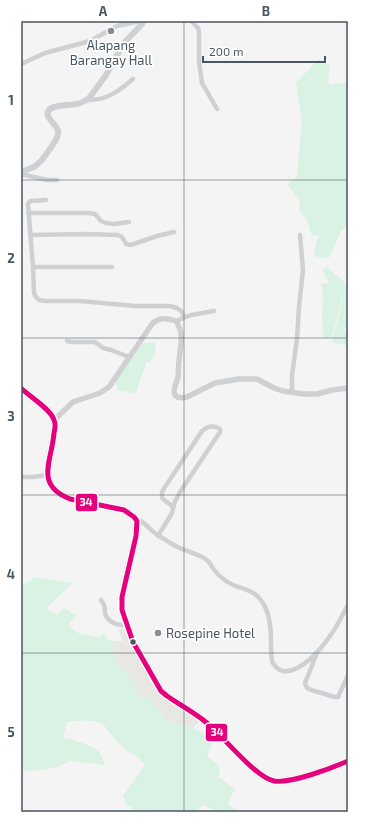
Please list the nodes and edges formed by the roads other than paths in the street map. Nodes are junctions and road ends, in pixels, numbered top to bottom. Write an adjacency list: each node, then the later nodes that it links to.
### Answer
1 (140, 21): 4 (street)
2 (143, 21): 6 (main road)
3 (191, 21): 7 (street)
4 (21, 64)
5 (133, 79): 6 (street)
6 (87, 100): 8 (main road)
7 (217, 109)
8 (21, 173): 9 (street)
9 (57, 180)
10 (46, 200): 11 (street)
11 (28, 213): 12 (street); 15 (street)
12 (129, 222)
13 (174, 232): 15 (street)
14 (300, 234): 25 (street)
15 (30, 235): 16 (street)
16 (33, 267): 17 (street); 19 (street)
17 (112, 267)
18 (214, 311): 19 (street)
19 (184, 317): 20 (street)
20 (176, 321): 22 (street); 25 (street)
21 (67, 341): 22 (street)
22 (129, 357): 26 (street)
23 (21, 388): 26 (highway)
24 (348, 388): 25 (street)
25 (292, 392)
26 (54, 420): 27 (highway)
27 (48, 475): 28 (street); 30 (highway)
28 (21, 477)
29 (173, 507): 29 (street); 31 (street)
30 (134, 516): 31 (street); 34 (highway)
31 (158, 536): 37 (street)
32 (101, 600): 34 (street)
33 (348, 604): 35 (street)
34 (127, 624): 39 (highway)
35 (318, 651): 36 (street); 37 (street)
36 (314, 659): 37 (street); 38 (street)
37 (308, 661)
38 (348, 675)
39 (348, 761)

